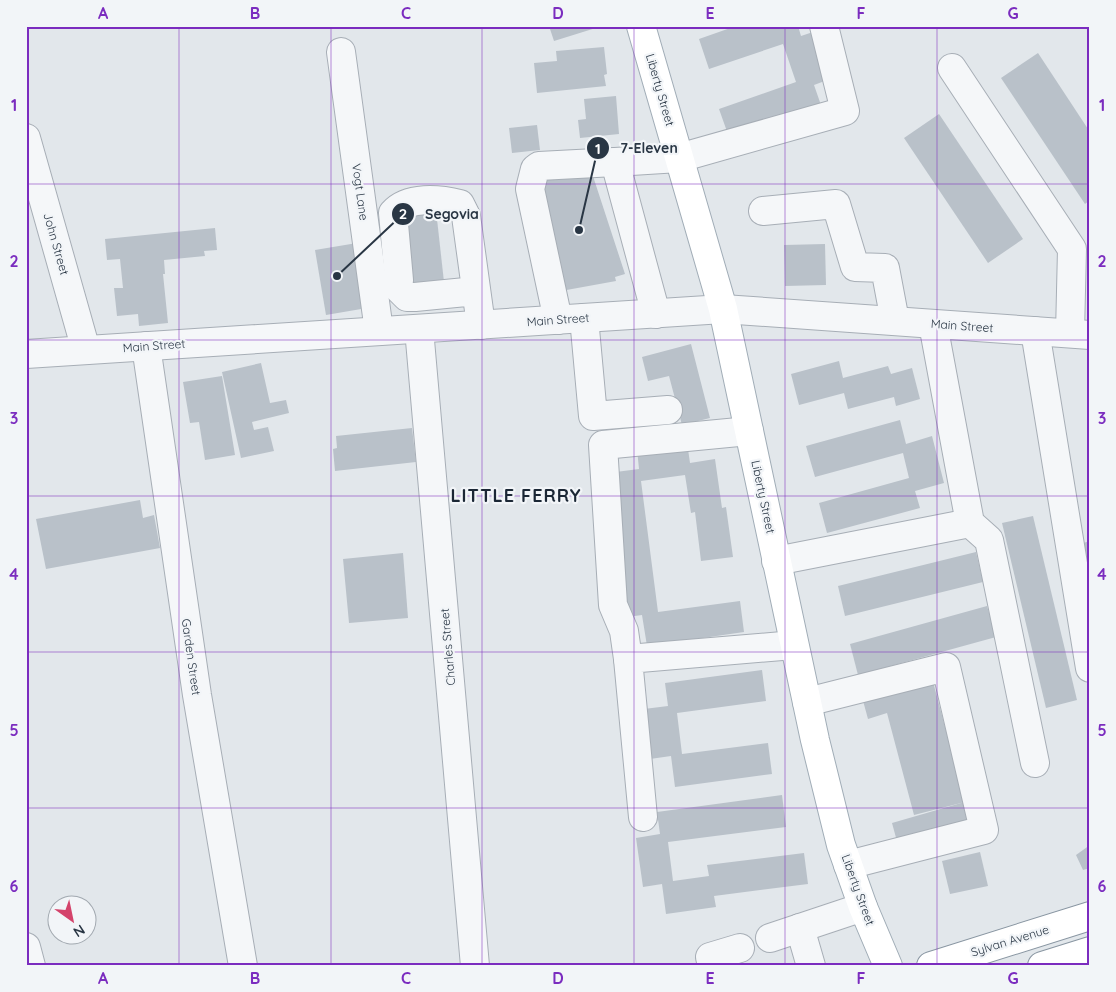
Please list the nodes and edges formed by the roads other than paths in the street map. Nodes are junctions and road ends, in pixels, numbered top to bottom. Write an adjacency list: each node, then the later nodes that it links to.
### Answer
1 (642, 26): 6 (main road, Liberty Street)
2 (824, 26): 6 (street)
3 (341, 52): 18 (street, Vogt Lane)
4 (952, 68): 19 (street)
5 (26, 138): 21 (street, John Street)
6 (679, 158): 7 (street); 10 (main road, Liberty Street)
7 (616, 162): 11 (street); 12 (street)
8 (764, 211): 13 (street)
9 (476, 291): 9 (street); 15 (street)
10 (722, 310): 11 (street, Main Street); 13 (street, Main Street); 24 (main road, Liberty Street)
11 (656, 314): 12 (street, Main Street)
12 (571, 319): 15 (street, Main Street); 23 (street)
13 (895, 322): 14 (street, Main Street)
14 (933, 324): 17 (street, Main Street); 25 (street)
15 (481, 325): 16 (street, Main Street)
16 (419, 329): 18 (street, Main Street); 44 (street, Charles Street)
17 (1034, 331): 19 (street, Main Street); 29 (street)
18 (379, 332): 20 (street, Main Street)
19 (1080, 334)
20 (146, 346): 21 (street, Main Street); 43 (street, Garden Street)
21 (86, 350): 22 (street, Main Street)
22 (26, 354)
23 (668, 410)
24 (749, 431): 26 (main road, Liberty Street); 28 (street)
25 (970, 523): 26 (street); 31 (street)
26 (776, 561): 27 (main road, Liberty Street)
27 (794, 645): 28 (street); 30 (main road, Liberty Street)
28 (628, 659): 32 (street)
29 (1090, 668)
30 (806, 702): 33 (main road, Liberty Street); 33 (street)
31 (1035, 763)
32 (643, 817)
33 (848, 865): 34 (main road, Liberty Street)
34 (863, 907): 36 (street); 47 (main road, Liberty Street)
35 (1090, 916): 48 (main road, Sylvan Avenue)
36 (800, 928): 37 (street); 46 (street)
37 (770, 938)
38 (26, 947): 42 (street)
39 (740, 948): 45 (street)
40 (1090, 951): 41 (main road)
41 (1054, 964)
42 (31, 966)
43 (243, 966)
44 (475, 966)
45 (712, 966)
46 (811, 966)
47 (888, 966)
48 (931, 966)

